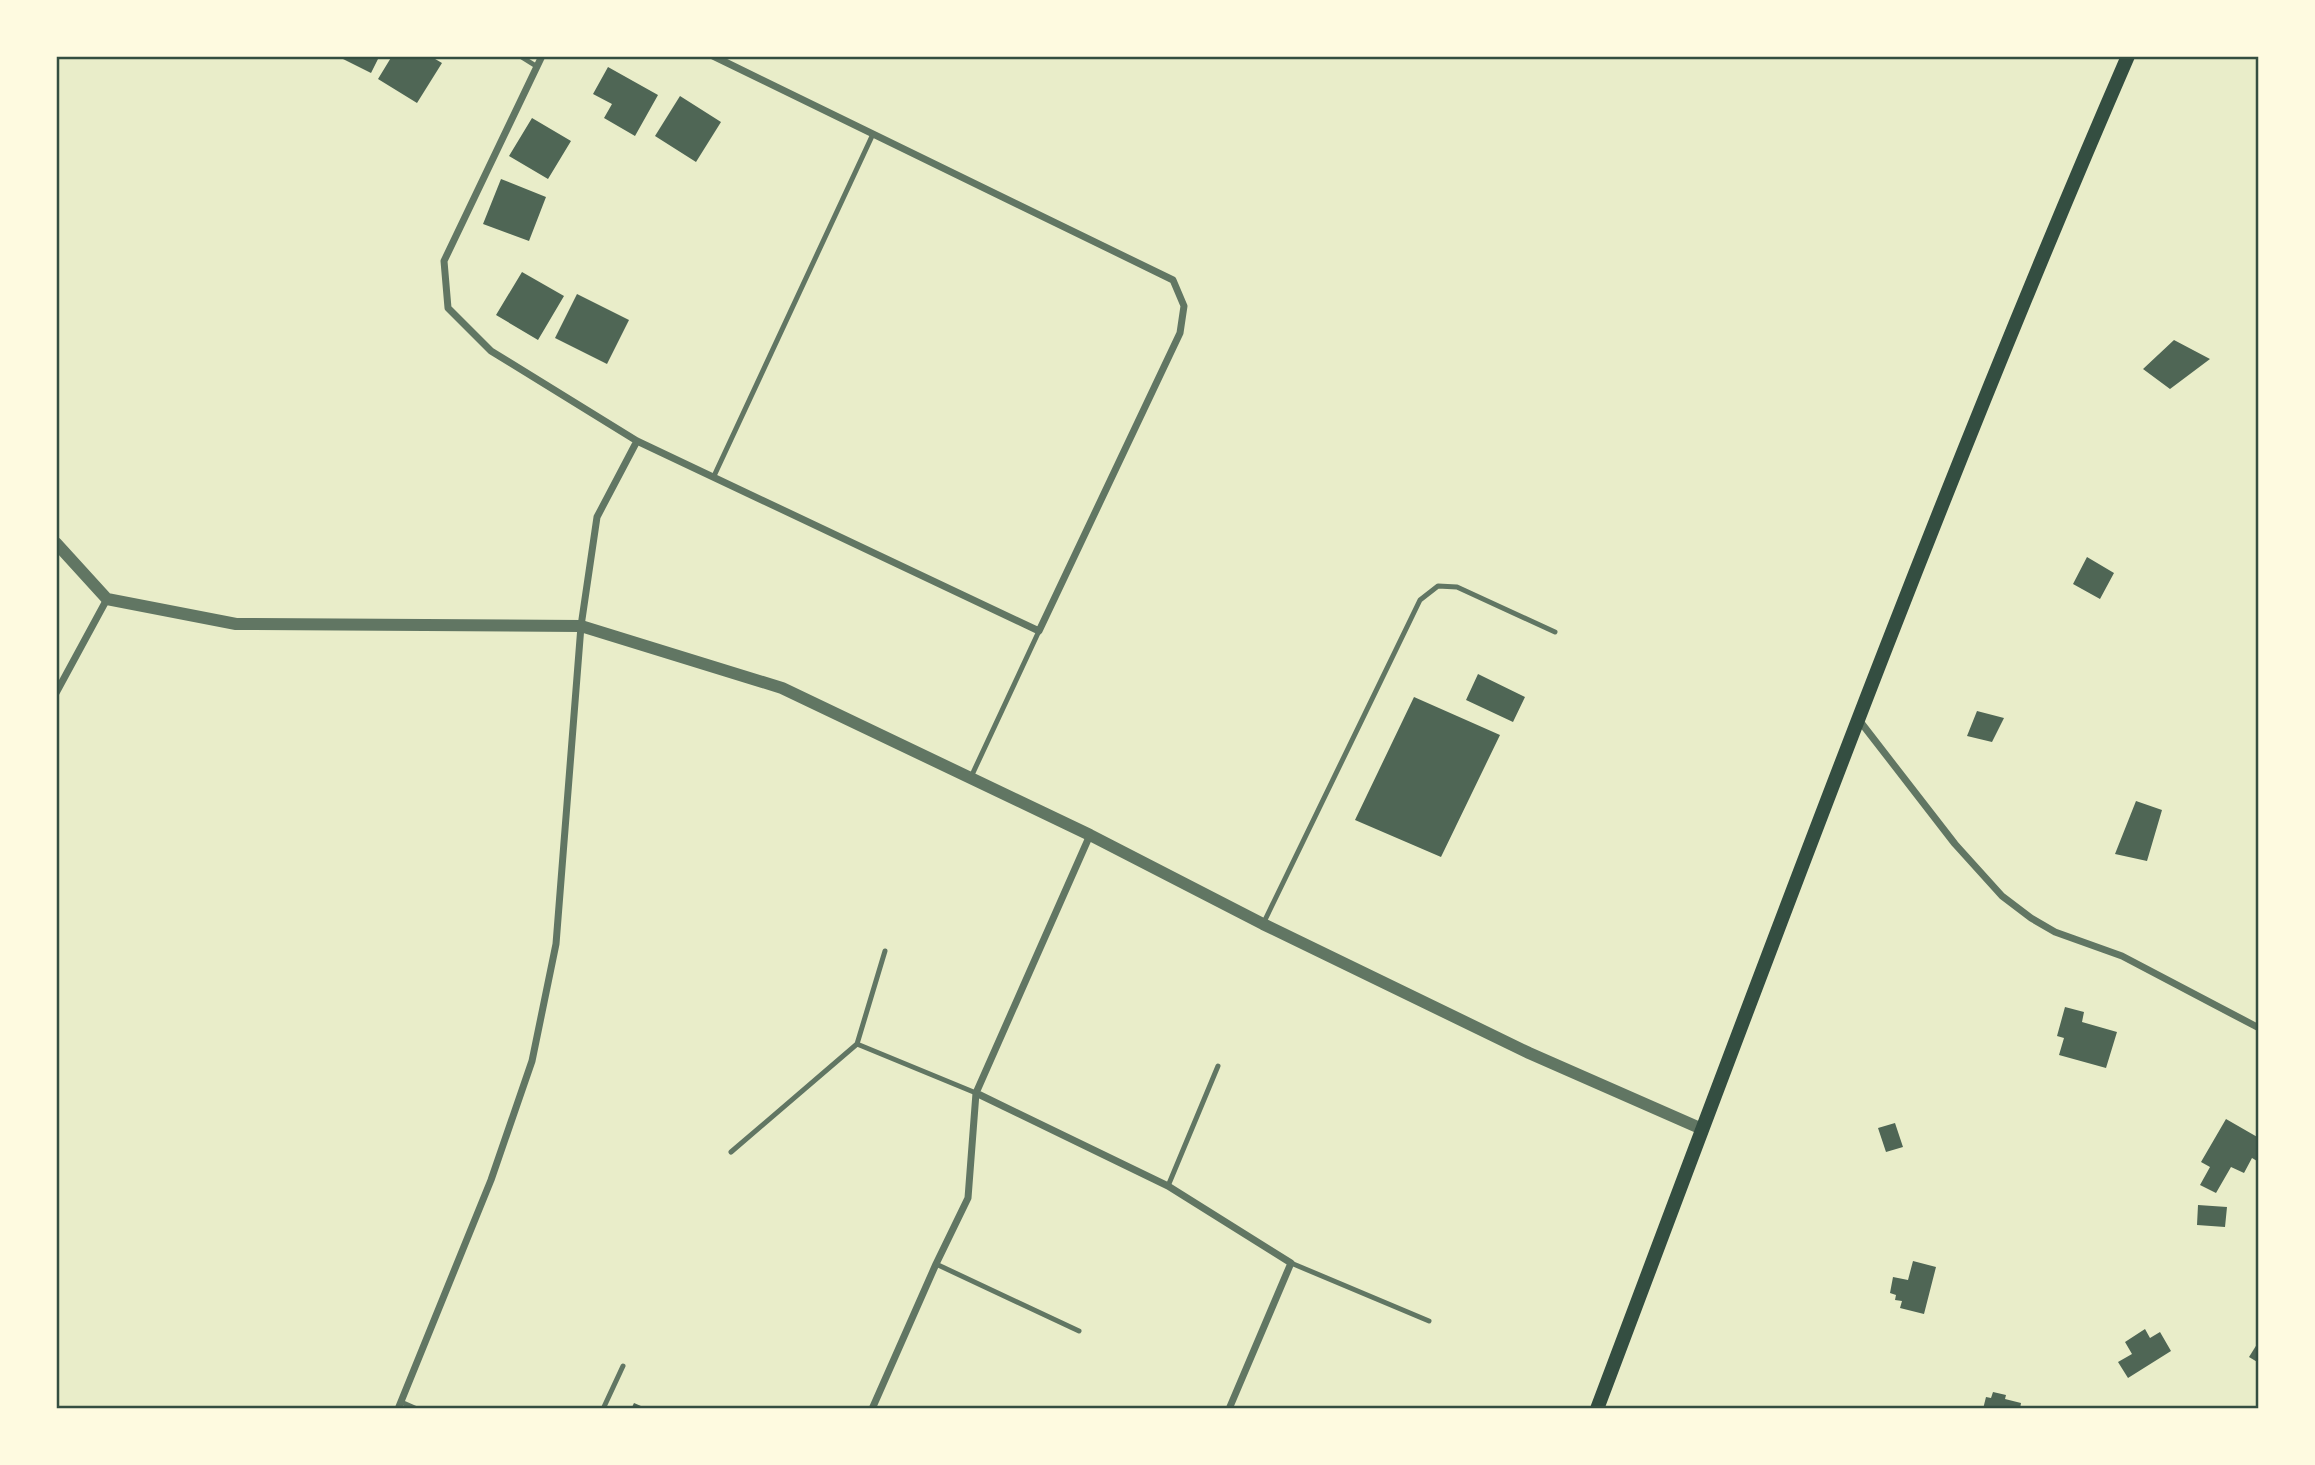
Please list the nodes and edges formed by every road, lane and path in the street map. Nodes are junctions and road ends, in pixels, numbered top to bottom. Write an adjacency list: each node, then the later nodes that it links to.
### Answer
1 (520, 56): 5 (lane)
2 (542, 56): 5 (street)
3 (713, 56): 6 (street)
4 (2128, 56): 15 (main road)
5 (536, 66): 7 (street)
6 (873, 134): 8 (lane); 12 (street)
7 (637, 442): 8 (street); 11 (street)
8 (714, 476): 12 (street)
9 (56, 542): 10 (street)
10 (107, 599): 11 (street); 14 (street)
11 (581, 626): 16 (street); 32 (street)
12 (1039, 631): 16 (lane)
13 (1555, 632): 18 (lane)
14 (56, 693)
15 (1859, 720): 20 (street); 24 (main road)
16 (970, 779): 17 (street)
17 (1090, 835): 18 (street); 23 (street)
18 (1263, 924): 24 (street)
19 (885, 951): 21 (lane)
20 (2259, 1028)
21 (857, 1044): 23 (lane); 25 (lane)
22 (1217, 1066): 26 (lane)
23 (976, 1093): 26 (street); 28 (street)
24 (1702, 1129): 37 (main road)
25 (730, 1152)
26 (1168, 1186): 27 (street)
27 (1291, 1263): 29 (lane); 36 (street)
28 (936, 1264): 30 (lane); 35 (street)
29 (1429, 1321)
30 (1079, 1331)
31 (624, 1366): 34 (lane)
32 (400, 1405): 33 (lane)
33 (417, 1409)
34 (603, 1409)
35 (872, 1409)
36 (1229, 1409)
37 (1597, 1409)

